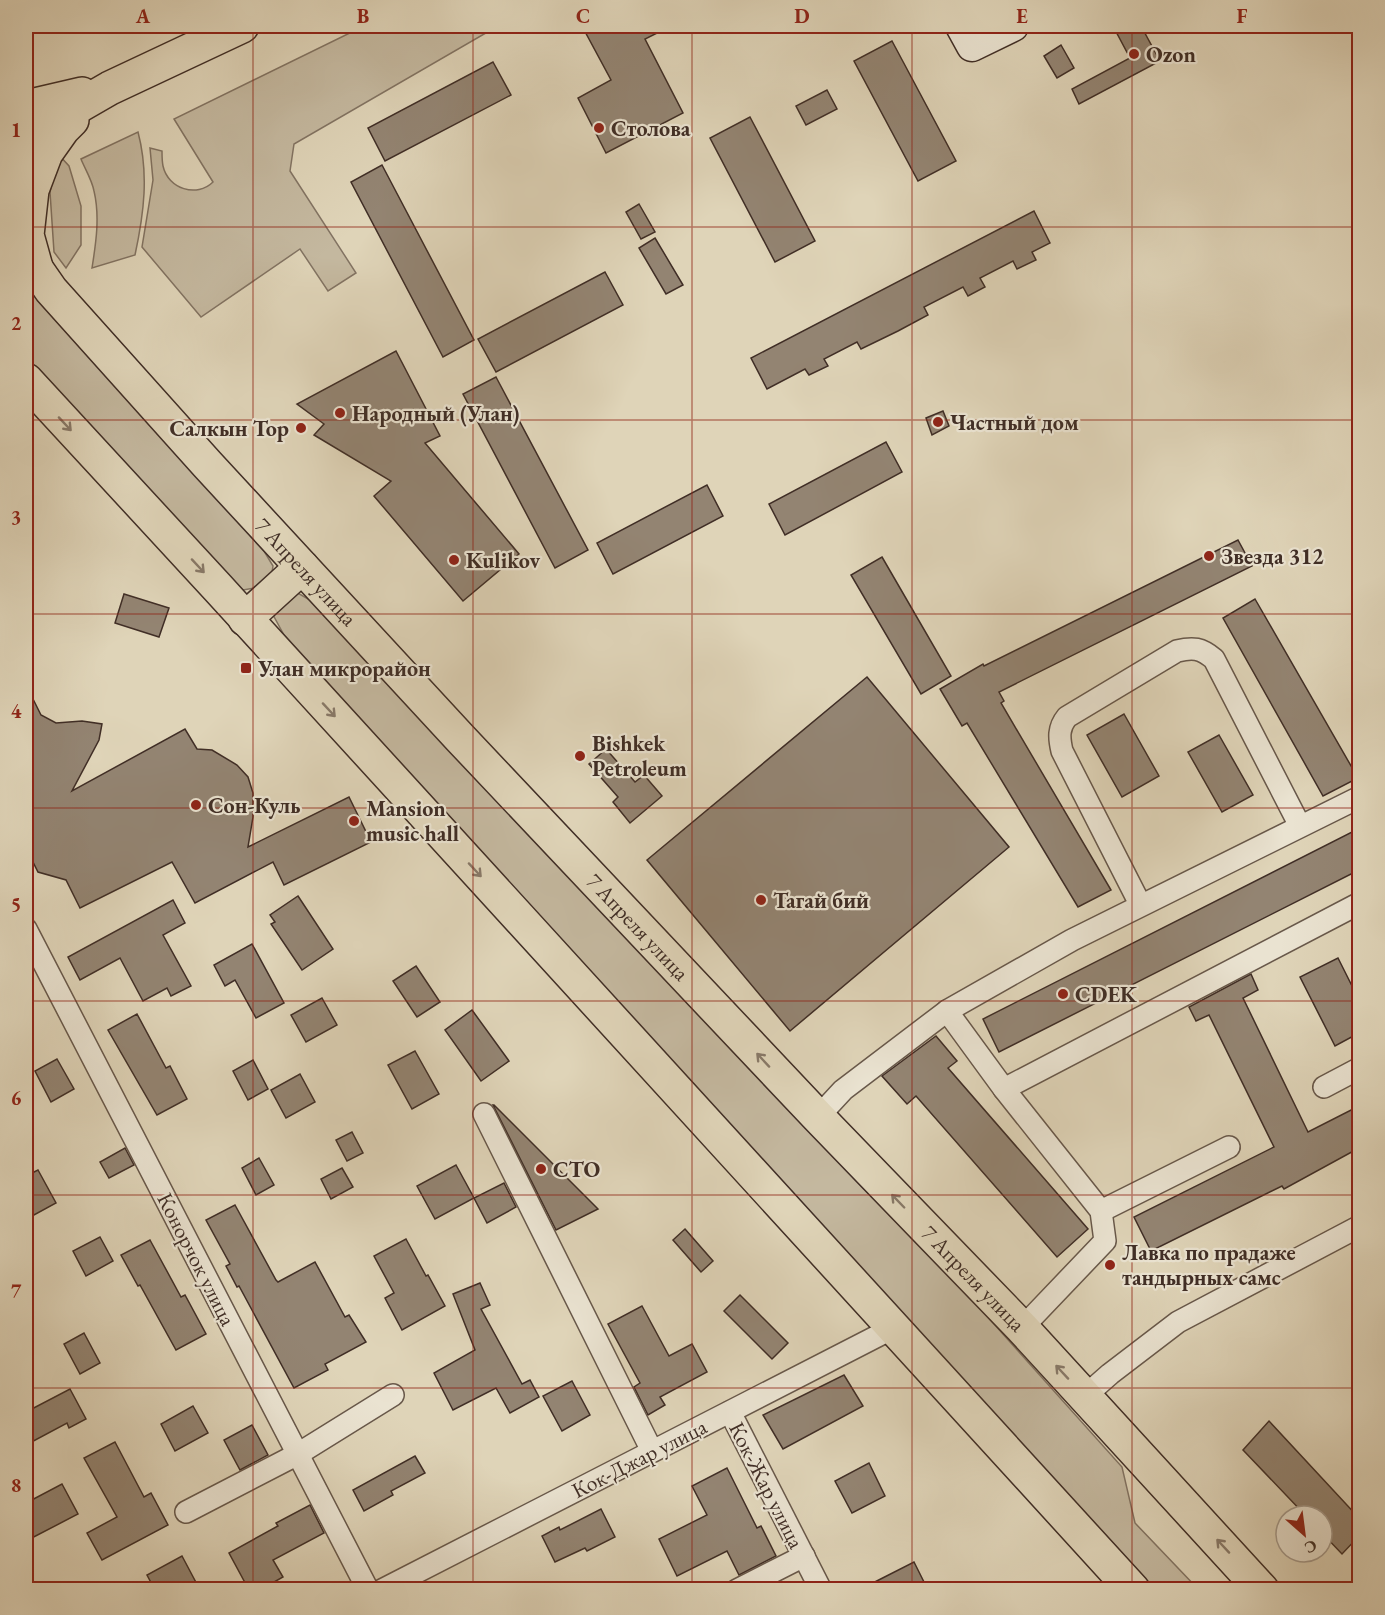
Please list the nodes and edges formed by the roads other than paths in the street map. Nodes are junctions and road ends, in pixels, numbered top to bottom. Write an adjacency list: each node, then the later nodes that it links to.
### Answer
1 (242, 26): 4 (main road)
2 (1013, 26): 3 (street)
3 (967, 36)
4 (110, 88): 5 (main road); 6 (main road); 7 (main road)
5 (26, 107)
6 (26, 141)
7 (31, 263): 9 (main road, 7 Апреля улица)
8 (26, 380): 10 (main road, one-way to 10)
9 (302, 567): 10 (main road); 21 (main road, 7 Апреля улица, one-way to 9)
10 (245, 619): 25 (main road, one-way to 25)
11 (1359, 797): 12 (street)
12 (1300, 826): 14 (street); 14 (street)
13 (1359, 903): 19 (street)
14 (1140, 904): 16 (street)
15 (26, 929): 31 (street, Конорчок улица)
16 (948, 1011): 19 (street); 21 (street)
17 (1359, 1068): 18 (street)
18 (1324, 1087)
19 (1004, 1089): 23 (street)
20 (484, 1114): 30 (street)
21 (818, 1117): 26 (main road, 7 Апреля улица, one-way to 21)
22 (1229, 1147): 23 (street)
23 (1101, 1210): 26 (street)
24 (1359, 1226): 28 (street)
25 (895, 1327): 29 (street, Кок-Джар улица); 38 (main road)
26 (1022, 1328): 28 (main road, 7 Апреля улица, one-way to 26)
27 (393, 1395): 31 (street)
28 (1085, 1396): 39 (main road, 7 Апреля улица, one-way to 28)
29 (730, 1412): 30 (street, Кок-Джар улица); 33 (street, Кок-Жар улица)
30 (652, 1451): 35 (street, Кок-Джар улица)
31 (298, 1454): 32 (street); 34 (street, Конорчок улица)
32 (186, 1512)
33 (804, 1556): 36 (street); 37 (street, Кок-Жар улица)
34 (368, 1590)
35 (382, 1590)
36 (737, 1590)
37 (821, 1590)
38 (1133, 1590)
39 (1262, 1590)

